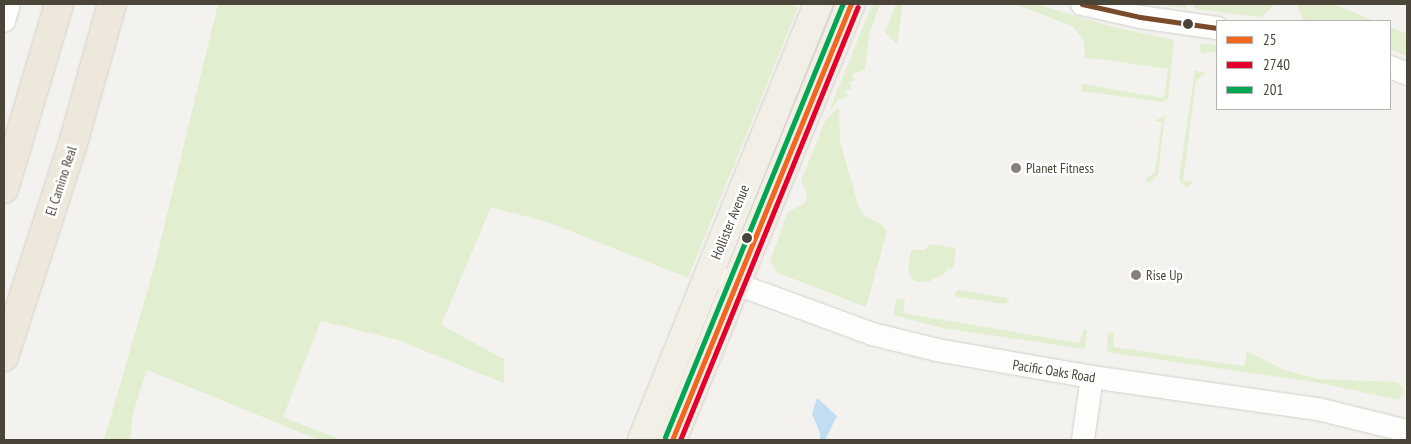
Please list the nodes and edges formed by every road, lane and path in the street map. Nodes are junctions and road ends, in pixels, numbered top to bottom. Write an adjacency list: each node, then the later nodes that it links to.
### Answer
1 (9, 4): 7 (street)
2 (59, 4): 11 (highway)
3 (112, 4): 14 (highway, El Camino Real)
4 (818, 4): 12 (main road, Hollister Avenue)
5 (851, 4): 13 (main road)
6 (1082, 4): 8 (street)
7 (4, 21)
8 (1216, 28)
9 (1391, 66): 10 (street)
10 (1407, 74)
11 (4, 189)
12 (709, 274): 13 (street, Pacific Oaks Road); 17 (main road, Hollister Avenue)
13 (738, 285): 15 (street, Pacific Oaks Road); 18 (main road)
14 (4, 357)
15 (1092, 377): 16 (street, Pacific Oaks Road); 19 (street)
16 (1407, 430)
17 (642, 440)
18 (672, 440)
19 (1083, 440)

